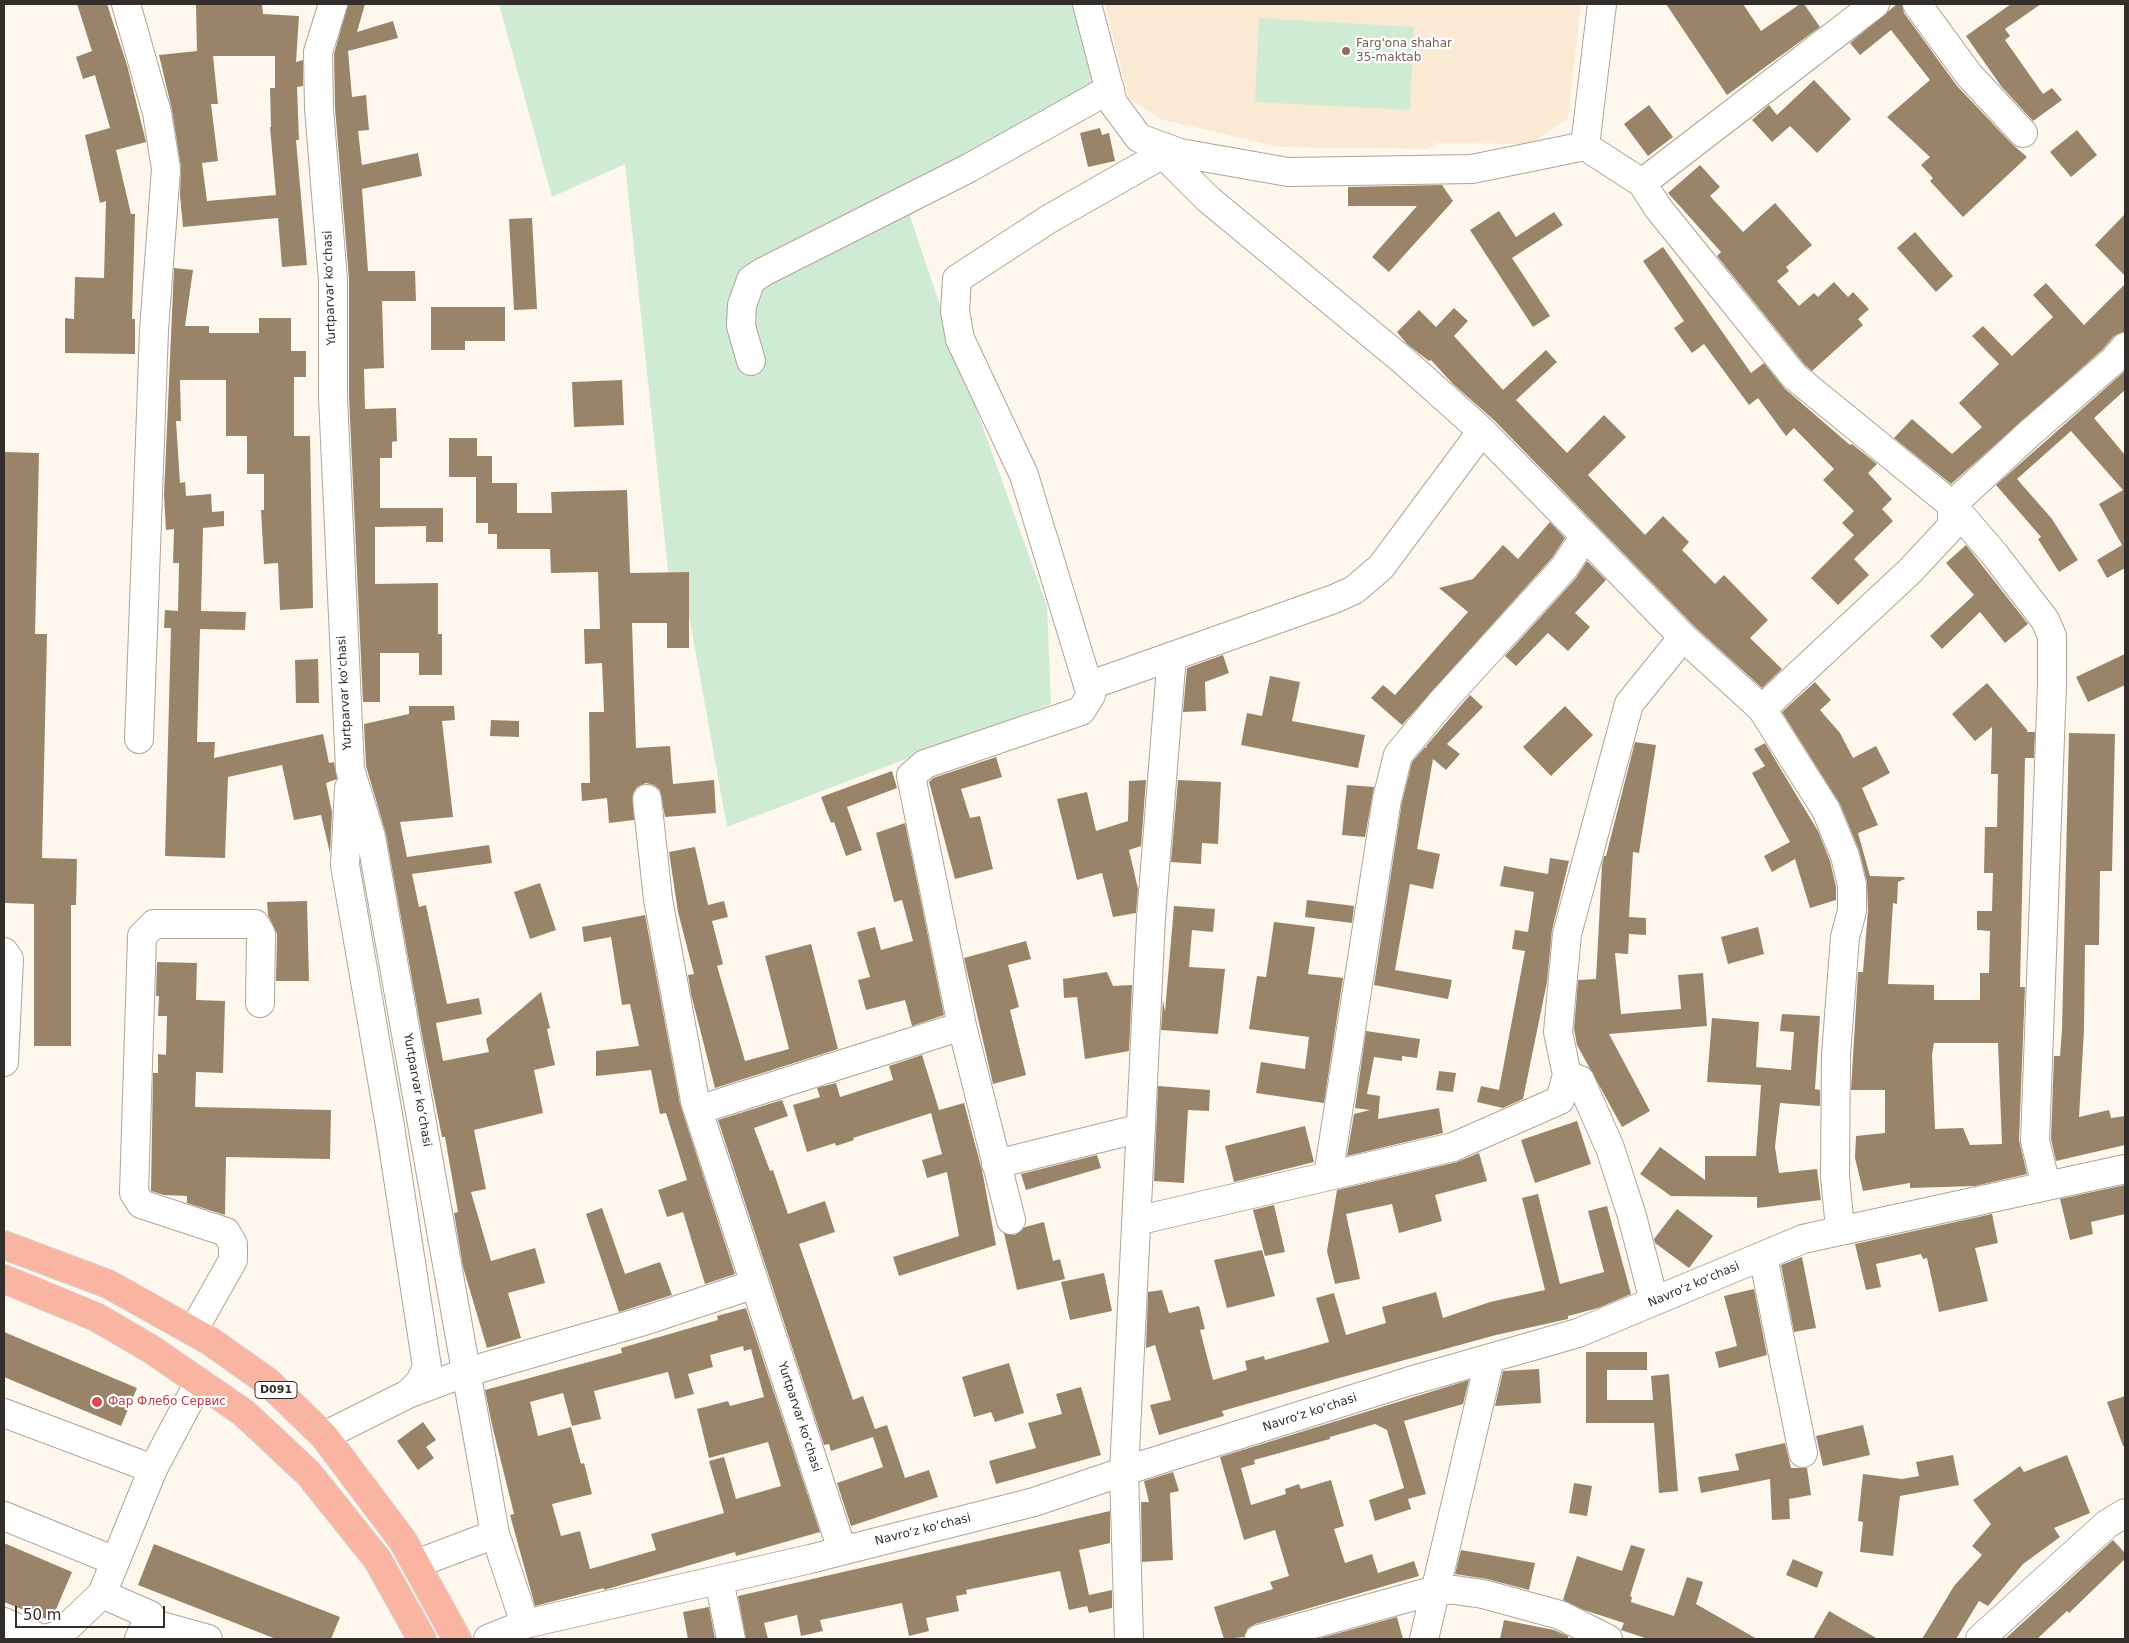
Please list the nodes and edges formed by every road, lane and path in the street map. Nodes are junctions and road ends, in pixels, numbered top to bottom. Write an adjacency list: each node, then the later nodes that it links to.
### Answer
1 (126, 4): 21 (street)
2 (333, 4): 22 (street, Yurtparvar koʻchasi)
3 (1087, 4): 7 (street)
4 (1602, 4): 9 (street)
5 (1874, 4): 11 (street)
6 (1917, 4): 8 (street)
7 (1110, 89): 10 (street); 13 (street)
8 (2023, 134)
9 (1585, 146): 10 (street); 11 (street)
10 (1157, 148): 14 (street); 19 (street)
11 (1642, 183): 15 (street)
12 (2125, 346): 15 (street)
13 (751, 361)
14 (1482, 431): 16 (street); 19 (street)
15 (1952, 505): 20 (street); 34 (street)
16 (1585, 536): 17 (street); 33 (street)
17 (1683, 638): 20 (street); 28 (street)
18 (1171, 667): 30 (street)
19 (1088, 686): 26 (street)
20 (1762, 709): 37 (street)
21 (140, 739)
22 (350, 769): 45 (street, Yurtparvar koʻchasi); 47 (street)
23 (647, 799): 29 (street, Yurtparvar koʻchasi)
24 (4, 952): 27 (street)
25 (260, 1002): 43 (street)
26 (962, 1026): 29 (street); 31 (street)
27 (4, 1062)
28 (1567, 1075): 33 (street); 42 (street)
29 (698, 1110): 41 (street, Yurtparvar koʻchasi)
30 (1141, 1128): 31 (street); 36 (street)
31 (996, 1164): 35 (street)
32 (2125, 1169): 34 (street, Navroʻz koʻchasi)
33 (1328, 1176): 36 (street)
34 (2046, 1185): 37 (street, Navroʻz koʻchasi)
35 (1011, 1220)
36 (1136, 1222): 52 (street)
37 (1840, 1229): 39 (street, Navroʻz koʻchasi)
38 (4, 1245): 43 (highway, D091)
39 (1762, 1256): 42 (street, Navroʻz koʻchasi); 50 (street)
40 (4, 1279): 46 (highway, D091)
41 (755, 1284): 45 (street); 58 (street, Yurtparvar koʻchasi)
42 (1654, 1301): 44 (street, Navroʻz koʻchasi)
43 (193, 1331): 49 (highway, D091)
44 (1490, 1358): 52 (street, Navroʻz koʻchasi); 62 (street)
45 (467, 1372): 47 (street); 56 (street, Yurtparvar koʻchasi)
46 (199, 1382): 51 (street); 57 (highway, D091)
47 (408, 1394): 49 (street)
48 (4, 1412): 51 (street)
49 (324, 1436): 55 (highway, D091)
50 (1803, 1453)
51 (153, 1469): 59 (street)
52 (1124, 1472): 58 (street, Navroʻz koʻchasi); 73 (street)
53 (4, 1516): 59 (street)
54 (2119, 1525): 77 (street)
55 (394, 1530): 57 (highway); 60 (highway, D091)
56 (495, 1534): 60 (street); 65 (street, Yurtparvar koʻchasi)
57 (368, 1548): 69 (highway, D091)
58 (842, 1550): 61 (street, Navroʻz koʻchasi)
59 (115, 1561): 63 (street)
60 (416, 1564): 70 (highway, D091)
61 (719, 1580): 65 (street, Navroʻz koʻchasi); 72 (street)
62 (1436, 1590): 74 (street); 75 (street); 76 (street)
63 (102, 1594): 66 (street); 67 (street)
64 (4, 1622): 67 (street)
65 (526, 1624): 71 (street, Navroʻz koʻchasi)
66 (143, 1630): 68 (street)
67 (43, 1639)
68 (208, 1639)
69 (422, 1639)
70 (457, 1639)
71 (488, 1639)
72 (731, 1639)
73 (1129, 1639)
74 (1260, 1639)
75 (1424, 1639)
76 (1608, 1639)
77 (1980, 1639)

